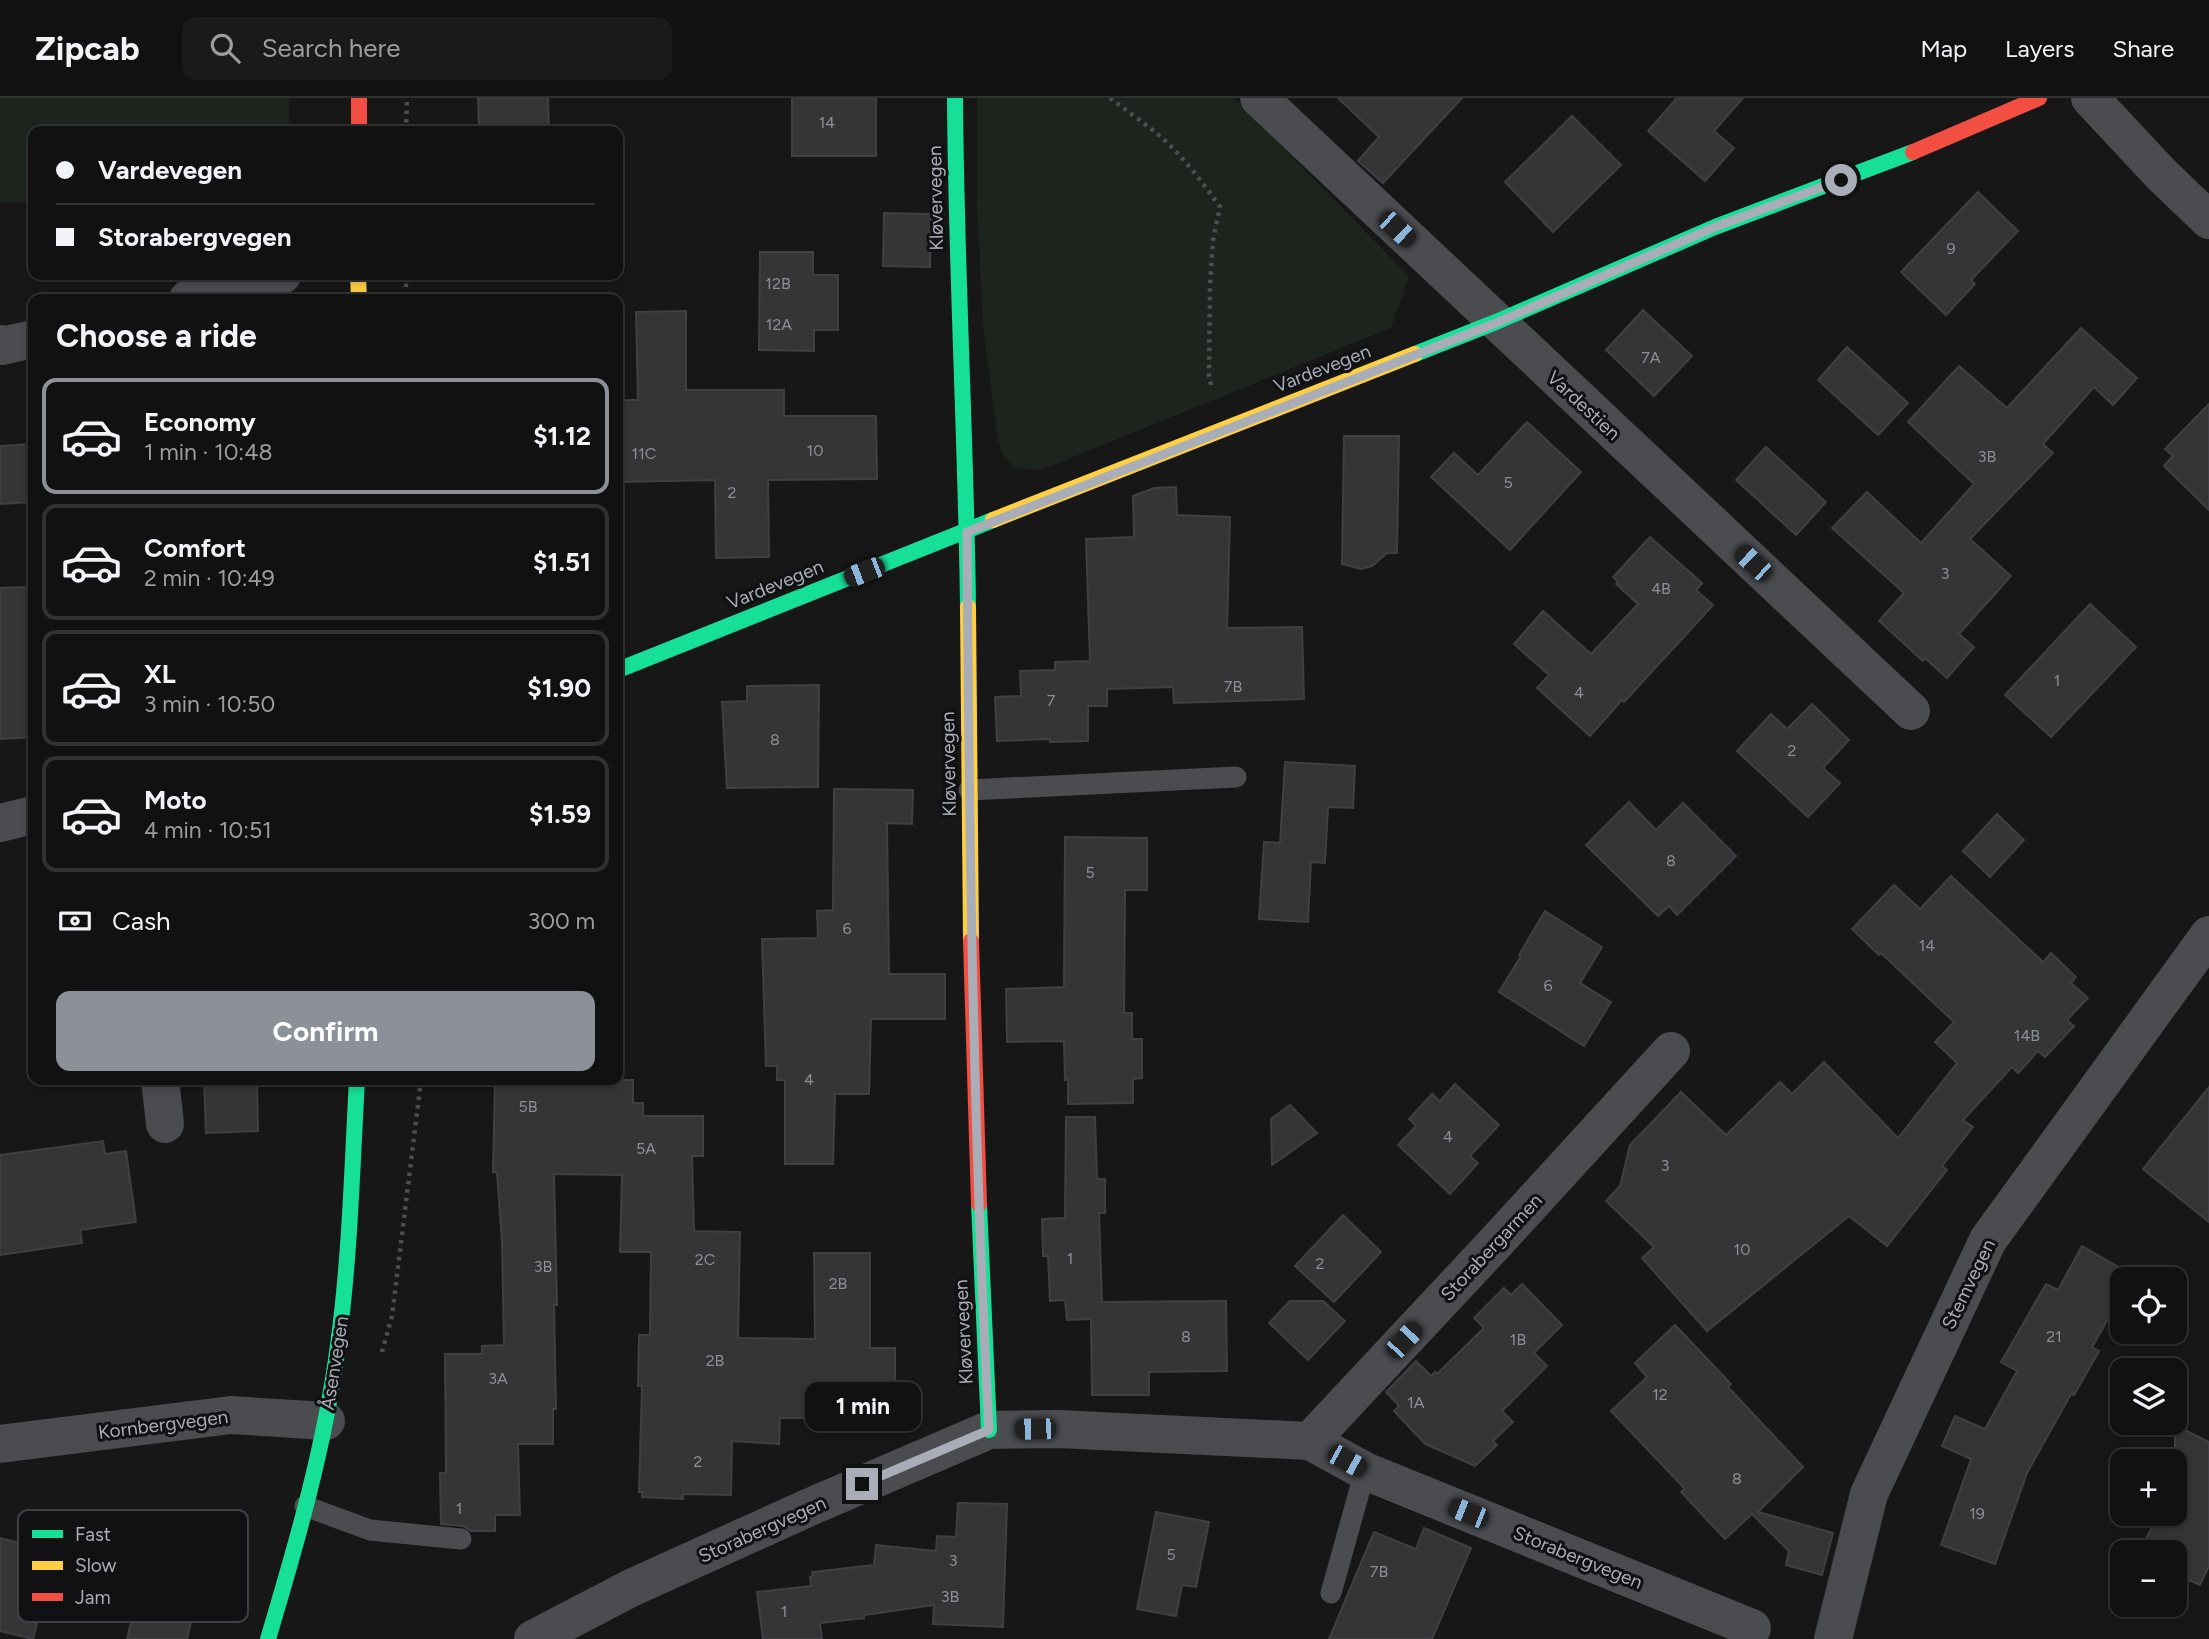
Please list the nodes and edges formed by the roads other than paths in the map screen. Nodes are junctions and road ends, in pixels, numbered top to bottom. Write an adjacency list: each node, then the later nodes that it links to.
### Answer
1 (359, 98): 6 (street)
2 (955, 98): 13 (street, Kløvervegen)
3 (1259, 98): 10 (street, Vardestien)
4 (2039, 98): 10 (street, Vardevegen)
5 (2090, 98): 7 (street)
6 (359, 126)
7 (2209, 220)
8 (262, 280): 9 (street)
9 (208, 294)
10 (1496, 323): 13 (street, Vardevegen); 15 (street, Vardestien)
11 (28, 340): 12 (street)
12 (0, 344)
13 (967, 532): 14 (street, Vardevegen); 17 (street, Kløvervegen)
14 (623, 668)
15 (1911, 711)
16 (1236, 777): 17 (lane)
17 (969, 790): 26 (street, Kløvervegen)
18 (28, 816): 19 (street)
19 (0, 823)
20 (2209, 935): 36 (street, Stemvegen)
21 (1671, 1051): 27 (street, Storabergarmen)
22 (161, 1085): 24 (street)
23 (357, 1085): 25 (street, Åsenvegen)
24 (165, 1124)
25 (326, 1421): 28 (street, Kornbergvegen); 30 (street, Åsenvegen)
26 (989, 1430): 27 (street, Storabergvegen); 35 (street, Storabergvegen)
27 (1310, 1441): 29 (street, Storabergvegen)
28 (0, 1444)
29 (1365, 1471): 32 (lane); 33 (street, Storabergvegen)
30 (305, 1506): 31 (lane); 34 (street, Åsenvegen)
31 (461, 1539)
32 (1331, 1593)
33 (1752, 1628)
34 (268, 1639)
35 (533, 1639)
36 (1832, 1639)

